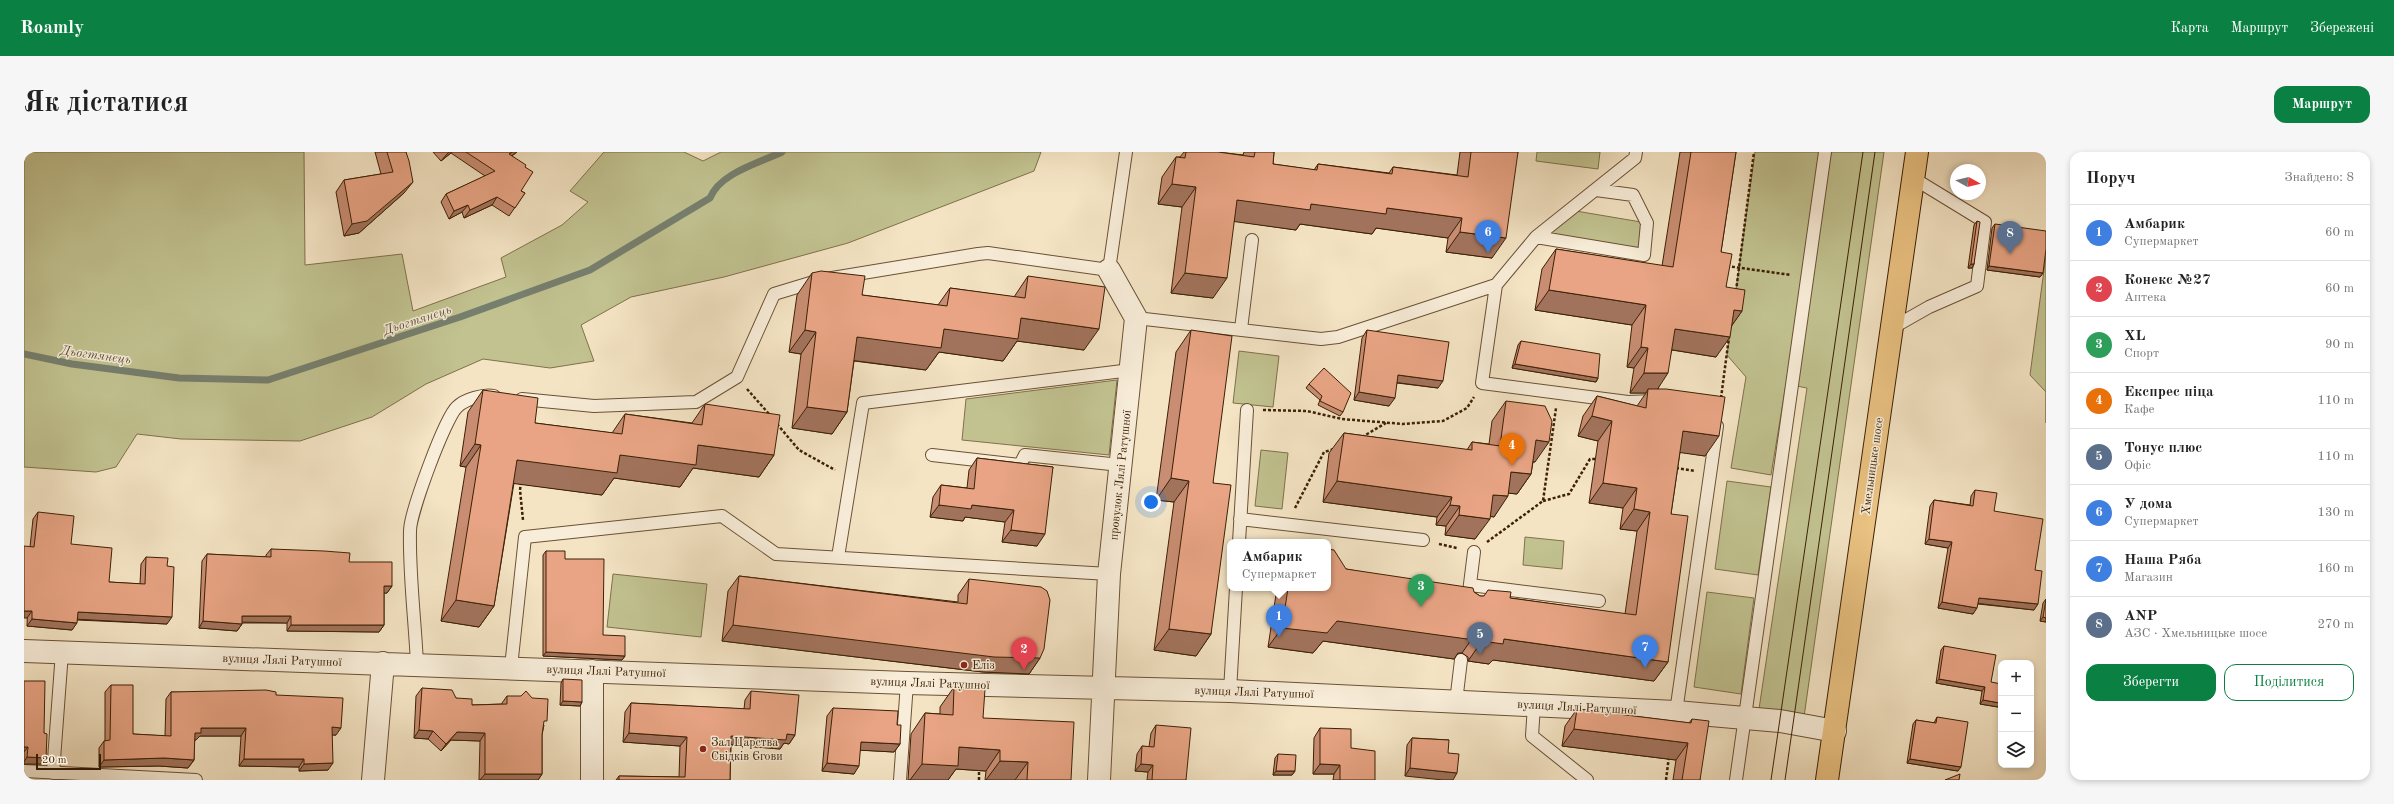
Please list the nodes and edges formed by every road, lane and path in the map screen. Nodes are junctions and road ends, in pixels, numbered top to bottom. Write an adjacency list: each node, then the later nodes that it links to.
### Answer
1 (1126, 152): 12 (lane)
2 (1636, 152): 7 (lane)
3 (1754, 152): 11 (path)
4 (1825, 152): 13 (lane)
5 (1917, 152): 6 (main road, Хмельницьке шосе)
6 (1913, 178): 17 (main road, Хмельницьке шосе); 17 (lane)
7 (1596, 190): 8 (lane); 8 (lane)
8 (1536, 237): 14 (lane)
9 (1252, 240): 18 (lane)
10 (1725, 266): 11 (path)
11 (1740, 267): 13 (path); 15 (path)
12 (1109, 270): 16 (street); 21 (lane)
13 (1808, 278): 65 (lane)
14 (1496, 286): 18 (lane); 22 (lane)
15 (1735, 296)
16 (1136, 318): 18 (lane); 20 (street, провулок Лялі Ратушної)
17 (1892, 328): 66 (main road, Хмельницьке шосе)
18 (1241, 329)
19 (1730, 333): 24 (path)
20 (1131, 370): 34 (street, провулок Лялі Ратушної); 38 (lane)
21 (737, 377): 27 (path); 56 (lane)
22 (1482, 383): 23 (lane); 29 (path)
23 (1558, 393): 25 (lane); 39 (path)
24 (1721, 398): 36 (lane)
25 (1667, 400)
26 (1247, 410): 29 (path); 40 (lane)
27 (770, 416)
28 (775, 422): 38 (path)
29 (1386, 423): 30 (path)
30 (1357, 440)
31 (1338, 448): 41 (path)
32 (932, 455): 34 (lane)
33 (1605, 459): 39 (path)
34 (1120, 465): 47 (street, провулок Лялі Ратушної)
35 (1673, 467): 36 (path)
36 (1710, 473): 64 (lane)
37 (522, 475): 42 (path)
38 (851, 478): 46 (lane)
39 (1543, 501): 45 (path)
40 (1240, 519): 41 (lane); 43 (lane)
41 (1286, 524): 44 (lane)
42 (525, 537): 46 (lane); 57 (lane)
43 (1239, 539)
44 (1423, 540): 45 (path)
45 (1474, 552): 48 (lane)
46 (838, 557): 47 (lane)
47 (1109, 574): 60 (street, провулок Лялі Ратушної)
48 (1470, 585): 50 (lane); 51 (lane)
49 (1236, 591): 61 (lane)
50 (1599, 601)
51 (1468, 603)
52 (24, 651): 53 (street, вулиця Лялі Ратушної)
53 (62, 652): 55 (street, вулиця Лялі Ратушної); 70 (lane)
54 (1461, 660): 62 (lane)
55 (383, 663): 56 (street, вулиця Лялі Ратушної); 72 (street)
56 (418, 664): 57 (street, вулиця Лялі Ратушної)
57 (511, 667): 58 (street, вулиця Лялі Ратушної)
58 (592, 671): 59 (street, вулиця Лялі Ратушної); 73 (street)
59 (907, 683): 60 (street, вулиця Лялі Ратушної); 74 (lane)
60 (1103, 687): 61 (street, вулиця Лялі Ратушної); 76 (street, провулок Лялі Ратушної)
61 (1230, 691): 62 (street, вулиця Лялі Ратушної)
62 (1456, 702): 63 (street, вулиця Лялі Ратушної)
63 (1534, 705): 64 (street, вулиця Лялі Ратушної); 77 (lane)
64 (1676, 712): 65 (street, вулиця Лялі Ратушної)
65 (1745, 717): 66 (street, вулиця Лялі Ратушної); 79 (lane)
66 (1834, 730): 80 (main road, Хмельницьке шосе)
67 (1670, 750): 78 (path)
68 (980, 764): 75 (path)
69 (24, 771): 70 (lane)
70 (52, 773): 71 (lane)
71 (196, 780)
72 (373, 780)
73 (592, 780)
74 (900, 780)
75 (979, 780)
76 (1099, 780)
77 (1587, 780)
78 (1666, 780)
79 (1736, 780)
80 (1827, 780)

